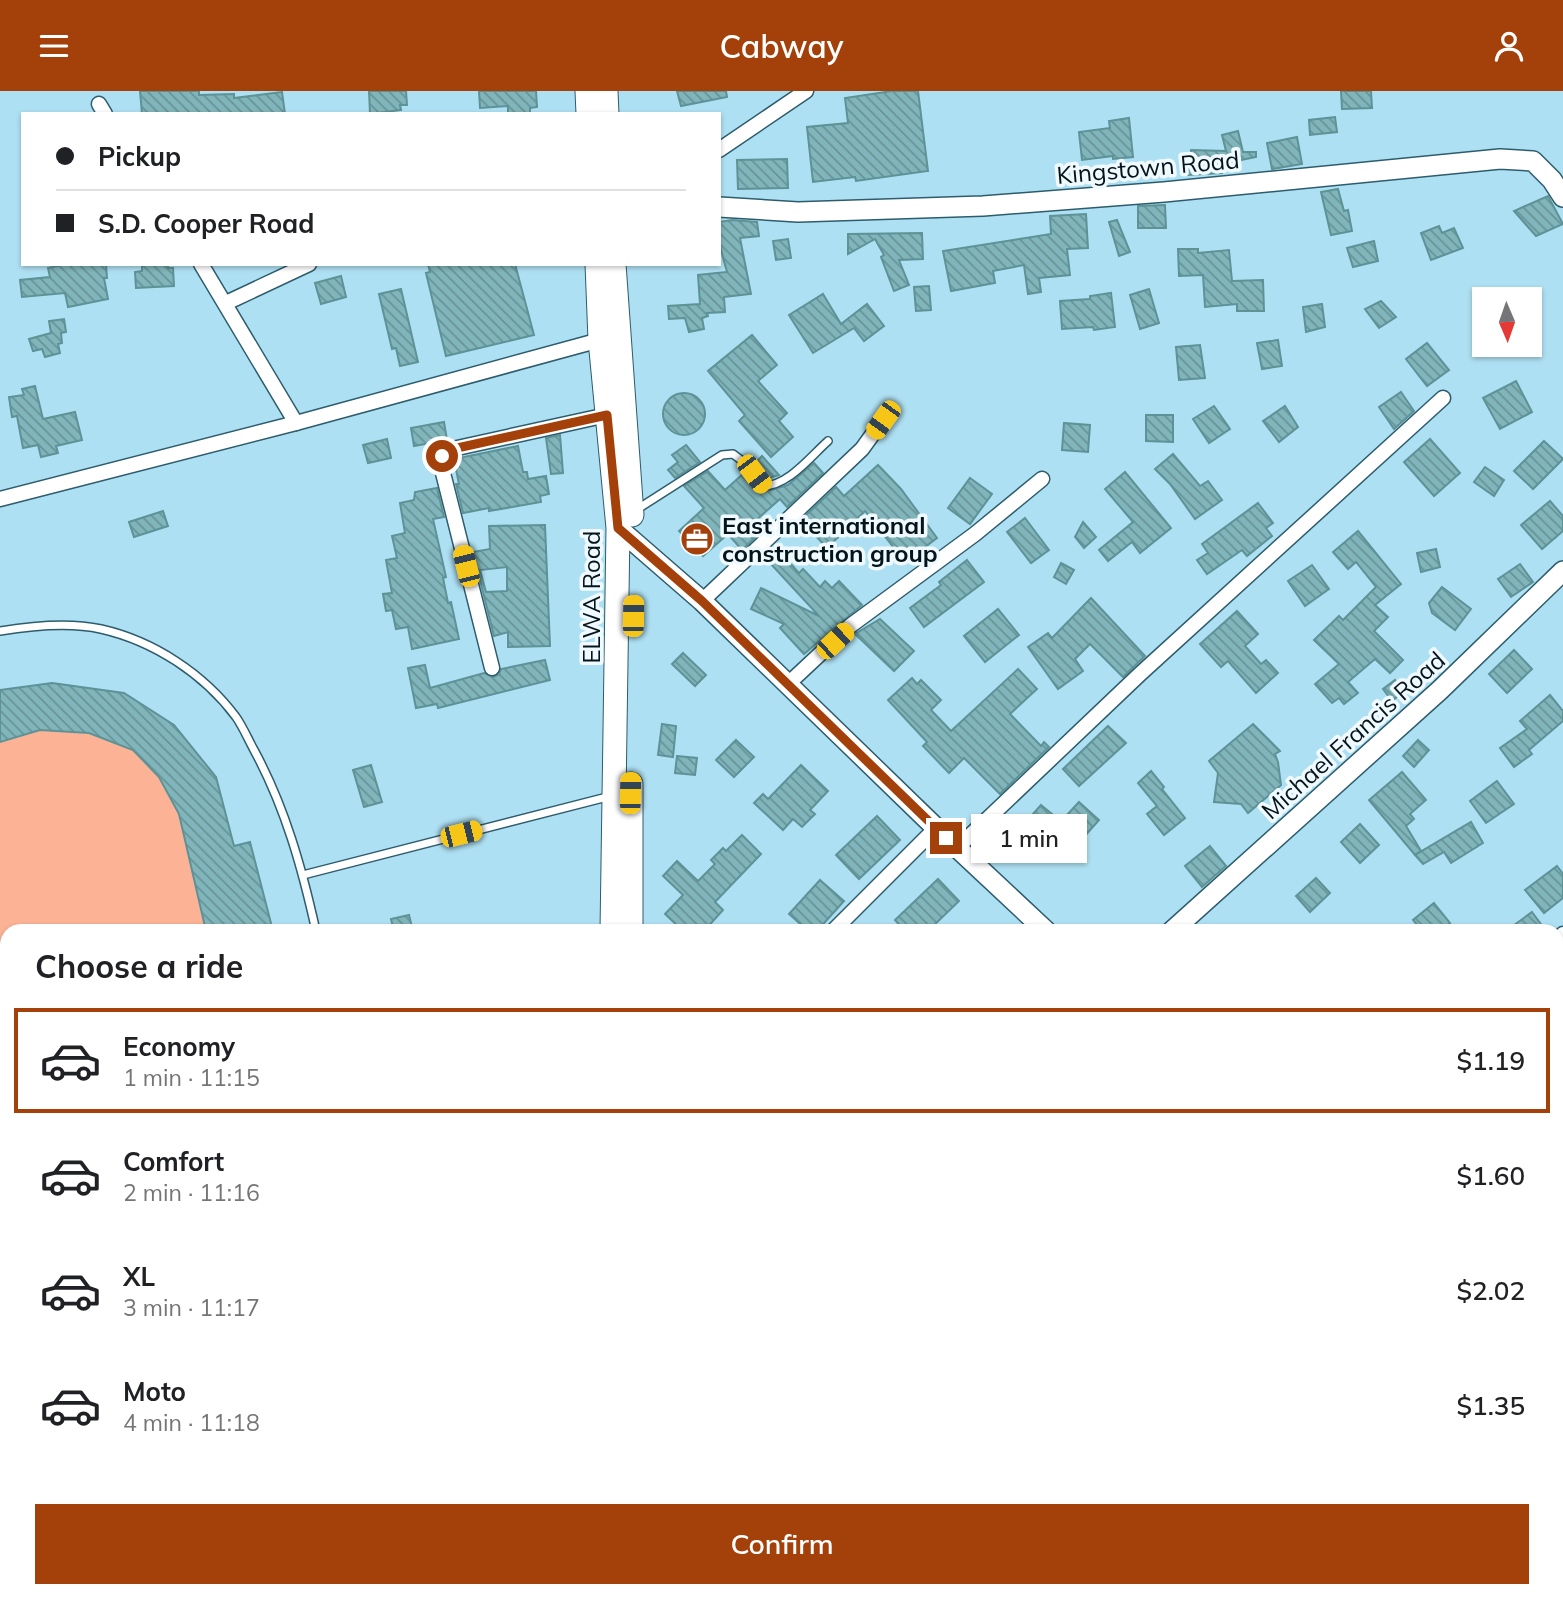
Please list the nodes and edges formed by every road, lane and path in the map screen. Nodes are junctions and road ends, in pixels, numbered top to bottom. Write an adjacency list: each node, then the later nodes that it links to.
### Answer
1 (587, 91): 4 (main road)
2 (606, 91): 5 (main road)
3 (806, 91): 6 (street)
4 (588, 112)
5 (607, 112)
6 (721, 149)
7 (1563, 197): 8 (street, Kingstown Road)
8 (721, 207)
9 (202, 266): 13 (street)
10 (305, 266): 13 (street)
11 (597, 266): 14 (main road, ELWA Road)
12 (614, 266): 22 (main road, ELWA Road)
13 (226, 303): 18 (street)
14 (600, 340): 16 (main road, ELWA Road); 18 (street)
15 (1443, 398): 30 (street)
16 (607, 415): 22 (main road, ELWA Road); 26 (street)
17 (883, 420): 24 (street)
18 (296, 423): 21 (street)
19 (828, 441): 22 (lane)
20 (1042, 479): 27 (street)
21 (0, 499)
22 (628, 527): 24 (street); 28 (main road, ELWA Road); 34 (main road, ELWA Road)
23 (1563, 571): 37 (street, Michael Francis Road)
24 (702, 601): 27 (street)
25 (0, 631): 31 (lane)
26 (492, 668)
27 (788, 684): 29 (street)
28 (615, 795): 31 (lane); 33 (main road, ELWA Road)
29 (936, 828): 30 (street); 35 (street)
30 (957, 848): 36 (street)
31 (303, 875): 32 (lane)
32 (314, 924)
33 (612, 924)
34 (631, 924)
35 (840, 924)
36 (1038, 924)
37 (1180, 924)

